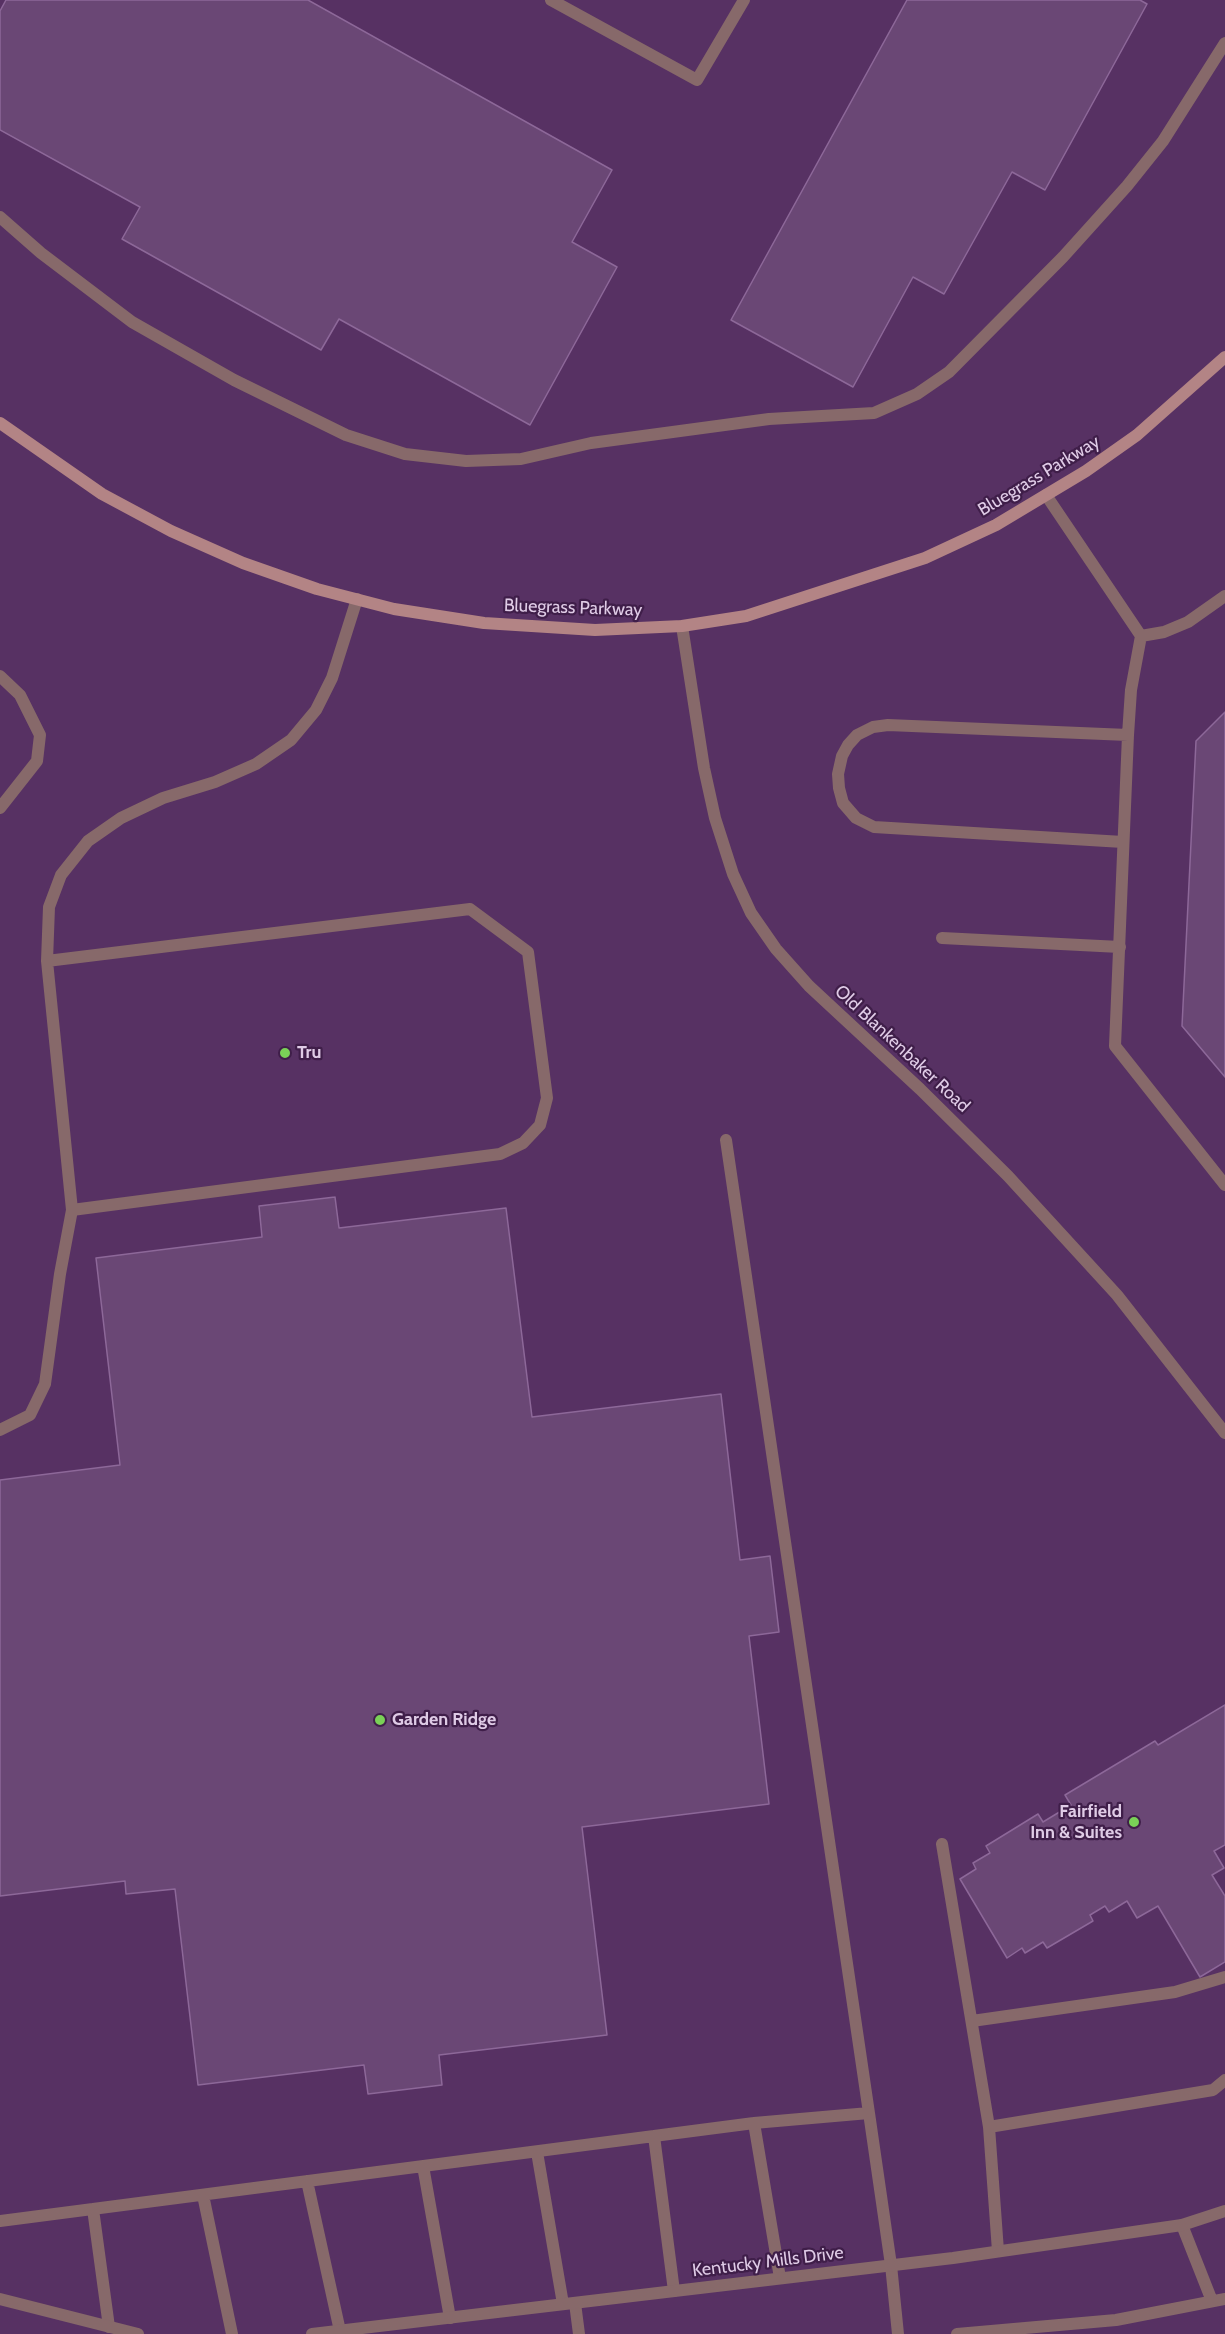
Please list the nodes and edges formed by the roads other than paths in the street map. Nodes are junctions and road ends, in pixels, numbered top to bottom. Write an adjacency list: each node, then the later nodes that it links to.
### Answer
1 (551, 0): 2 (street)
2 (744, 0)
3 (1225, 43): 4 (street)
4 (0, 217)
5 (1225, 357): 7 (street, Bluegrass Parkway)
6 (0, 423): 9 (street, Bluegrass Parkway)
7 (1046, 495): 10 (street, Bluegrass Parkway); 11 (street)
8 (1225, 596): 11 (street)
9 (357, 599): 10 (street, Bluegrass Parkway); 18 (street)
10 (682, 626): 23 (street, Old Blankenbaker Road)
11 (1141, 636): 13 (street)
12 (0, 676): 14 (street)
13 (1128, 735): 15 (street); 15 (street)
14 (0, 808)
15 (1123, 842): 17 (street)
16 (942, 938): 17 (street)
17 (1120, 947): 20 (street)
18 (47, 961): 21 (street); 21 (street)
19 (726, 1140): 28 (street)
20 (1225, 1185)
21 (72, 1210): 22 (street)
22 (0, 1430)
23 (1225, 1433)
24 (942, 1844): 26 (street)
25 (1225, 1977): 26 (street)
26 (972, 2021): 30 (street)
27 (1225, 2080): 30 (street)
28 (869, 2113): 29 (street); 41 (street)
29 (754, 2123): 31 (street); 42 (street)
30 (989, 2127): 40 (street)
31 (654, 2136): 32 (street); 43 (street)
32 (537, 2152): 33 (street); 47 (street)
33 (423, 2166): 34 (street); 48 (street)
34 (307, 2181): 35 (street); 50 (street)
35 (202, 2195): 36 (street); 52 (street)
36 (93, 2209): 38 (street); 49 (street)
37 (1225, 2211): 39 (street, Kentucky Mills Drive)
38 (0, 2221)
39 (1182, 2225): 40 (street, Kentucky Mills Drive); 46 (street)
40 (998, 2251): 41 (street, Kentucky Mills Drive)
41 (891, 2265): 42 (street, Kentucky Mills Drive); 55 (street)
42 (780, 2278): 43 (street, Kentucky Mills Drive)
43 (675, 2291): 47 (street, Kentucky Mills Drive)
44 (0, 2299): 49 (street)
45 (1225, 2299): 46 (street)
46 (1212, 2301): 56 (street)
47 (569, 2303): 48 (street, Kentucky Mills Drive); 54 (street)
48 (450, 2318): 50 (street, Kentucky Mills Drive)
49 (109, 2326): 51 (street)
50 (340, 2331): 53 (street, Kentucky Mills Drive)
51 (138, 2334)
52 (232, 2334)
53 (312, 2334)
54 (579, 2334)
55 (898, 2334)
56 (957, 2334)

